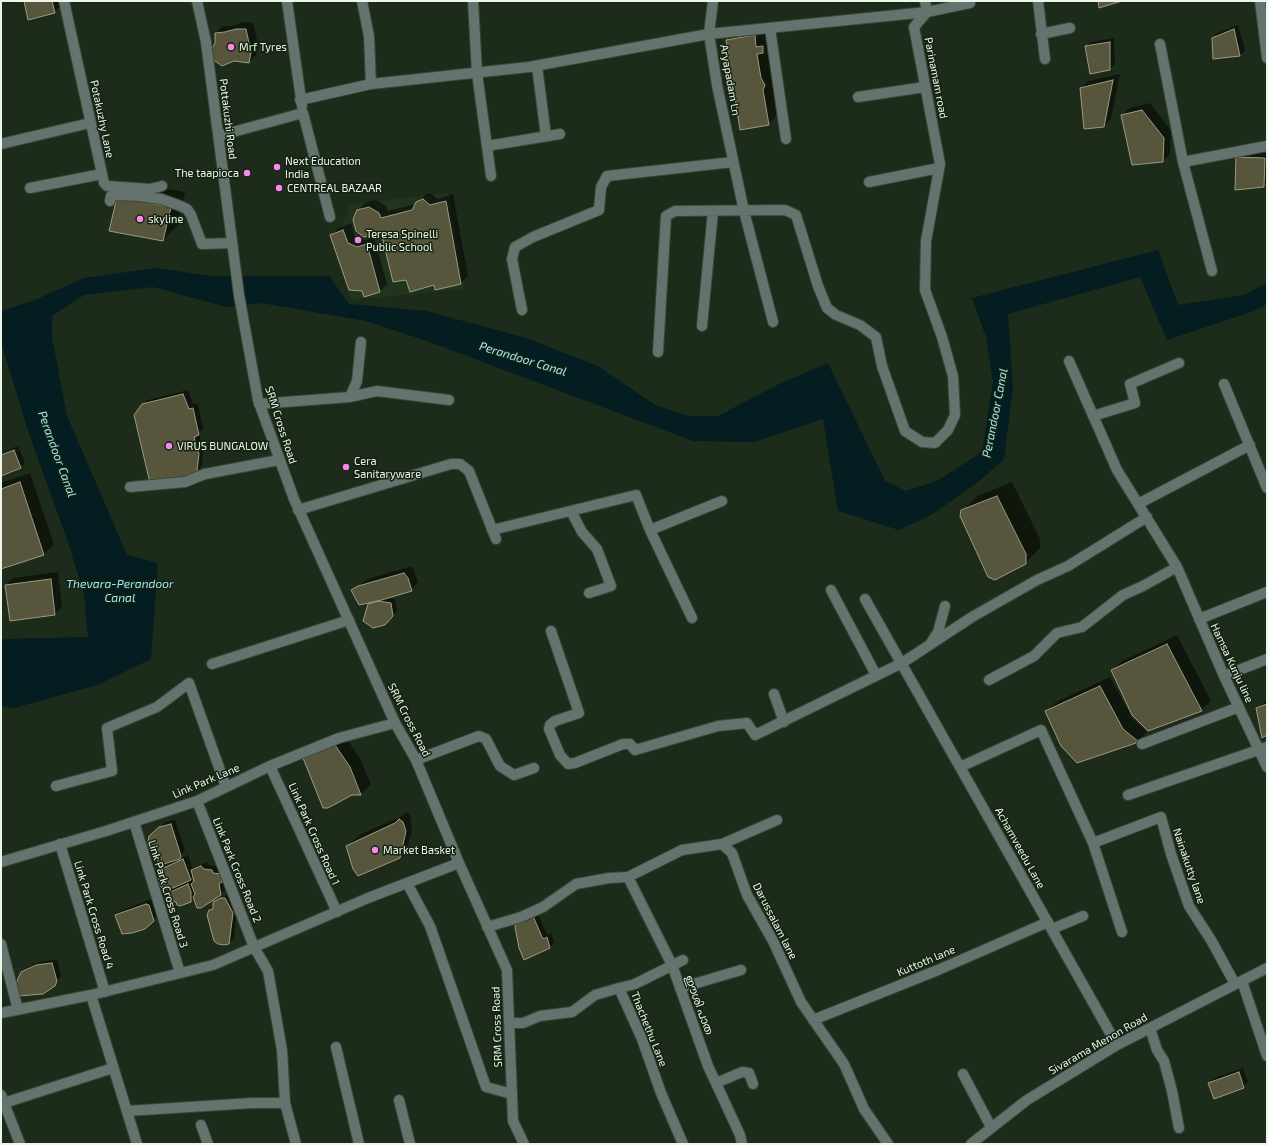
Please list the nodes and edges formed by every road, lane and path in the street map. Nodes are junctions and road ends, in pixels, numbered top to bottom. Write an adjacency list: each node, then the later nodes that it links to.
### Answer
1 (64, 1): 26 (street, Potakuzhy Lane)
2 (197, 1): 28 (street, Pottakuzhi Road)
3 (287, 1): 24 (street)
4 (362, 1): 21 (street)
5 (473, 1): 20 (street)
6 (714, 1): 14 (street, Aryapadam Ln)
7 (925, 1): 11 (street)
8 (1038, 1): 15 (street)
9 (1260, 1): 17 (street)
10 (970, 4): 11 (street)
11 (927, 12): 12 (street); 22 (street, Parinamam road)
12 (770, 28): 14 (street); 30 (street)
13 (1070, 28): 15 (street)
14 (710, 34): 19 (street); 34 (street, Aryapadam Ln)
15 (1041, 34): 18 (street)
16 (1160, 44): 35 (street)
17 (1267, 58)
18 (1045, 59)
19 (537, 66): 20 (street); 29 (street)
20 (477, 73): 21 (street); 32 (street)
21 (371, 84): 24 (street)
22 (925, 87): 23 (street); 36 (street, Parinamam road)
23 (858, 97)
24 (300, 100): 25 (street)
25 (303, 113): 28 (street); 45 (street)
26 (90, 123): 31 (street); 37 (street, Potakuzhy Lane)
27 (560, 134): 29 (street)
28 (218, 136): 46 (street, Pottakuzhi Road)
29 (546, 136): 32 (street)
30 (786, 139)
31 (1, 144)
32 (487, 146): 38 (street)
33 (1267, 146): 35 (street)
34 (733, 162): 44 (street, Aryapadam Ln); 48 (street)
35 (1183, 162): 47 (street)
36 (940, 166): 39 (street); 44 (street)
37 (102, 174): 40 (street, Potakuzhy Lane); 41 (street)
38 (491, 176)
39 (869, 182)
40 (162, 186)
41 (30, 188)
42 (110, 201): 46 (street)
43 (713, 211): 44 (street); 51 (street); 53 (street)
44 (744, 212): 50 (street, Aryapadam Ln)
45 (330, 217)
46 (232, 243): 49 (street, Pottakuzhi Road)
47 (1212, 271)
48 (522, 310)
49 (242, 312): 59 (street, SRM Cross Road)
50 (773, 322)
51 (702, 326)
52 (361, 342): 57 (street)
53 (658, 352)
54 (1069, 361): 60 (street, Hamsa Kunju line)
55 (1180, 363): 60 (street)
56 (1224, 384): 61 (street)
57 (350, 397): 58 (street); 59 (street)
58 (449, 400)
59 (259, 404): 62 (street, SRM Cross Road)
60 (1093, 416): 66 (street, Hamsa Kunju line)
61 (1250, 445): 64 (street); 66 (street)
62 (279, 460): 63 (street); 67 (street, SRM Cross Road)
63 (130, 487)
64 (1267, 488)
65 (722, 501): 70 (street)
66 (1138, 504): 69 (street, Hamsa Kunju line)
67 (298, 510): 68 (street); 79 (street, SRM Cross Road)
68 (571, 511): 70 (street); 74 (street)
69 (1146, 517): 71 (street, Hamsa Kunju line); 81 (street)
70 (650, 530): 77 (street)
71 (1177, 567): 78 (street, Hamsa Kunju line); 87 (street)
72 (831, 590): 85 (street)
73 (1267, 592): 78 (street)
74 (589, 593)
75 (865, 599): 83 (street, Achamveedu Lane)
76 (945, 606): 81 (street)
77 (692, 618)
78 (1199, 619): 86 (street, Hamsa Kunju line)
79 (349, 620): 84 (street); 91 (street, SRM Cross Road)
80 (551, 631): 90 (street)
81 (930, 644): 83 (street)
82 (1267, 659): 86 (street)
83 (902, 662): 85 (street); 96 (street, Achamveedu Lane)
84 (212, 664)
85 (876, 675): 90 (street)
86 (1224, 676): 89 (street, Hamsa Kunju line)
87 (989, 680)
88 (774, 694): 90 (street)
89 (1239, 707): 92 (street); 93 (street, Hamsa Kunju line)
90 (784, 722)
91 (395, 723): 94 (street, SRM Cross Road); 95 (street, Link Park Lane)
92 (1142, 744)
93 (1263, 749): 97 (street, Hamsa Kunju line); 101 (street)
94 (416, 760): 98 (street); 109 (street, SRM Cross Road)
95 (270, 766): 100 (street, Link Park Lane); 112 (street, Link Park Cross Road 1)
96 (960, 767): 105 (street); 114 (street, Achamveedu Lane)
97 (1267, 767)
98 (534, 768)
99 (56, 786): 100 (street)
100 (226, 787): 102 (street, Link Park Lane)
101 (1128, 794)
102 (197, 801): 104 (street, Link Park Lane); 118 (street, Link Park Cross Road 2)
103 (777, 820): 107 (street)
104 (134, 822): 106 (street, Link Park Lane); 123 (street, Link Park Cross Road 3)
105 (1093, 843): 116 (street); 124 (street, Nainakutty lane)
106 (60, 844): 108 (street, Link Park Lane); 127 (street, Link Park Cross Road 4)
107 (722, 844): 110 (street); 131 (street, Darussalam lane)
108 (1, 862)
109 (459, 863): 111 (street); 115 (street, SRM Cross Road)
110 (628, 877): 115 (street); 120 (street, ഈശി പാത)
111 (407, 883): 112 (street); 141 (street)
112 (337, 912): 118 (street)
113 (1083, 916): 114 (street, Kuttoth lane)
114 (1050, 926): 131 (street, Kuttoth lane); 134 (street, Achamveedu Lane)
115 (487, 927): 132 (street, SRM Cross Road)
116 (1122, 932)
117 (1, 944): 129 (street)
118 (254, 947): 123 (street); 144 (street, Link Park Cross Road 2)
119 (683, 960): 120 (street)
120 (672, 965): 125 (street); 126 (street, ഈശി പാത)
121 (1267, 968): 124 (street, Sivarama Menon Road)
122 (741, 970): 126 (street)
123 (180, 973): 127 (street)
124 (1238, 982): 133 (street, Sivarama Menon Road); 136 (street)
125 (619, 988): 132 (street, Thachethu Lane); 156 (street, Thachethu Lane)
126 (680, 988): 139 (street, ഈശി പാത)
127 (105, 992): 128 (street)
128 (90, 995): 129 (street); 137 (street)
129 (18, 1010): 130 (street)
130 (1, 1013)
131 (813, 1020): 158 (street, Darussalam lane)
132 (509, 1023): 141 (street, SRM Cross Road)
133 (1150, 1028): 134 (street, Sivarama Menon Road); 148 (street)
134 (1117, 1045): 147 (street, Sivarama Menon Road)
135 (336, 1047): 153 (street)
136 (1267, 1056)
137 (113, 1068): 142 (street); 145 (street)
138 (962, 1074): 147 (street)
139 (716, 1082): 140 (street); 157 (street, ഈശി പാത)
140 (753, 1084)
141 (512, 1094): 155 (street, SRM Cross Road)
142 (2, 1099): 149 (street)
143 (399, 1100): 154 (street)
144 (285, 1103): 145 (street); 152 (street, Link Park Cross Road 2)
145 (127, 1111): 150 (street)
146 (201, 1125): 151 (street)
147 (991, 1127): 159 (street, Sivarama Menon Road)
148 (1179, 1128)
149 (20, 1144)
150 (137, 1144)
151 (208, 1144)
152 (296, 1144)
153 (359, 1144)
154 (410, 1144)
155 (524, 1144)
156 (683, 1144)
157 (742, 1144)
158 (888, 1144)
159 (971, 1144)

